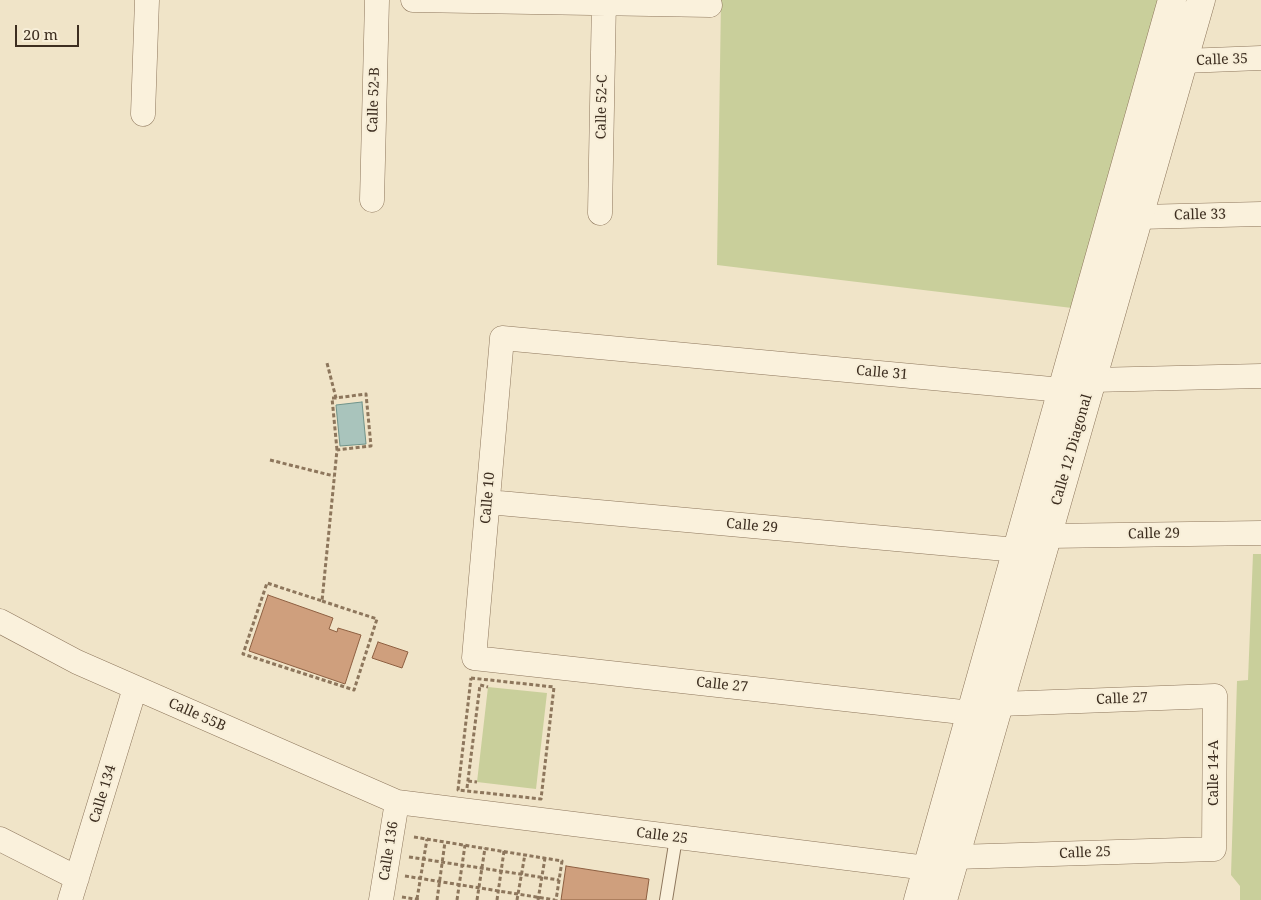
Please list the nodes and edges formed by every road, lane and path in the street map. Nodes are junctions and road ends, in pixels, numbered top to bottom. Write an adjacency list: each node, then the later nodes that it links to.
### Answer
1 (146, 0): 10 (street)
2 (377, 0): 11 (street, Calle 52-B)
3 (413, 0): 6 (street)
4 (1172, 0): 19 (street, Calle 12 Diagonal)
5 (1201, 0): 9 (street, Calle 12 Diagonal)
6 (604, 2): 7 (street); 12 (street, Calle 52-C)
7 (710, 5)
8 (1261, 58): 9 (street, Calle 35)
9 (1184, 61): 14 (street, Calle 12 Diagonal)
10 (143, 114)
11 (372, 200)
12 (600, 213)
13 (1261, 214): 14 (street, Calle 33)
14 (1139, 217): 18 (street, Calle 12 Diagonal)
15 (502, 338): 19 (street, Calle 31); 24 (street, Calle 10)
16 (327, 363): 20 (path)
17 (1261, 376): 18 (street, Calle 31)
18 (1092, 380): 19 (street, Calle 31); 26 (street, Calle 12 Diagonal)
19 (1062, 390): 27 (street, Calle 12 Diagonal)
20 (336, 398): 21 (path); 21 (path)
21 (337, 450): 23 (path)
22 (270, 460): 23 (path)
23 (334, 476): 28 (path)
24 (488, 502): 27 (street, Calle 29); 30 (street, Calle 10)
25 (1261, 533): 26 (street, Calle 29)
26 (1048, 536): 34 (street, Calle 12 Diagonal)
27 (1017, 550): 35 (street, Calle 12 Diagonal)
28 (322, 601): 28 (path)
29 (0, 621): 32 (street, Calle 55B)
30 (474, 658): 35 (street, Calle 27)
31 (488, 686): 36 (path)
32 (135, 688): 39 (street, Calle 55B); 67 (street, Calle 134)
33 (1215, 696): 34 (street, Calle 27); 47 (street, Calle 14-A)
34 (1000, 704): 51 (street, Calle 12 Diagonal)
35 (971, 713): 57 (street, Calle 12 Diagonal)
36 (468, 781): 37 (path); 38 (path)
37 (477, 782)
38 (467, 791): 38 (path)
39 (397, 802): 41 (street, Calle 25); 70 (street, Calle 136)
40 (411, 836): 43 (path)
41 (676, 838): 57 (street, Calle 25); 80 (lane)
42 (0, 839): 67 (street)
43 (427, 839): 44 (path); 53 (path)
44 (445, 842): 45 (path); 54 (path)
45 (465, 845): 46 (path); 55 (path)
46 (485, 848): 48 (path); 56 (path)
47 (1214, 849): 51 (street, Calle 25)
48 (504, 851): 49 (path); 58 (path)
49 (525, 854): 52 (path); 59 (path)
50 (400, 855): 53 (path)
51 (956, 857): 82 (street, Calle 12 Diagonal)
52 (545, 858): 61 (path); 63 (path)
53 (424, 859): 54 (path); 62 (path)
54 (442, 862): 55 (path); 64 (path)
55 (462, 865): 56 (path); 65 (path)
56 (482, 868): 58 (path); 66 (path)
57 (927, 868): 81 (street, Calle 12 Diagonal)
58 (501, 871): 59 (path); 68 (path)
59 (522, 874): 61 (path); 69 (path)
60 (397, 875): 62 (path)
61 (542, 877): 63 (path); 72 (path)
62 (420, 878): 64 (path); 71 (path)
63 (559, 880): 79 (path)
64 (439, 882): 65 (path); 74 (path)
65 (459, 885): 66 (path); 75 (path)
66 (479, 888): 68 (path); 76 (path)
67 (74, 889)
68 (498, 891): 69 (path); 77 (path)
69 (518, 894): 72 (path); 78 (path)
70 (388, 898): 71 (path)
71 (417, 899): 73 (path)
72 (538, 899): 79 (path)
73 (421, 900)
74 (437, 900)
75 (457, 900)
76 (477, 900)
77 (497, 900)
78 (517, 900)
79 (556, 900)
80 (666, 900)
81 (918, 900)
82 (943, 900)

